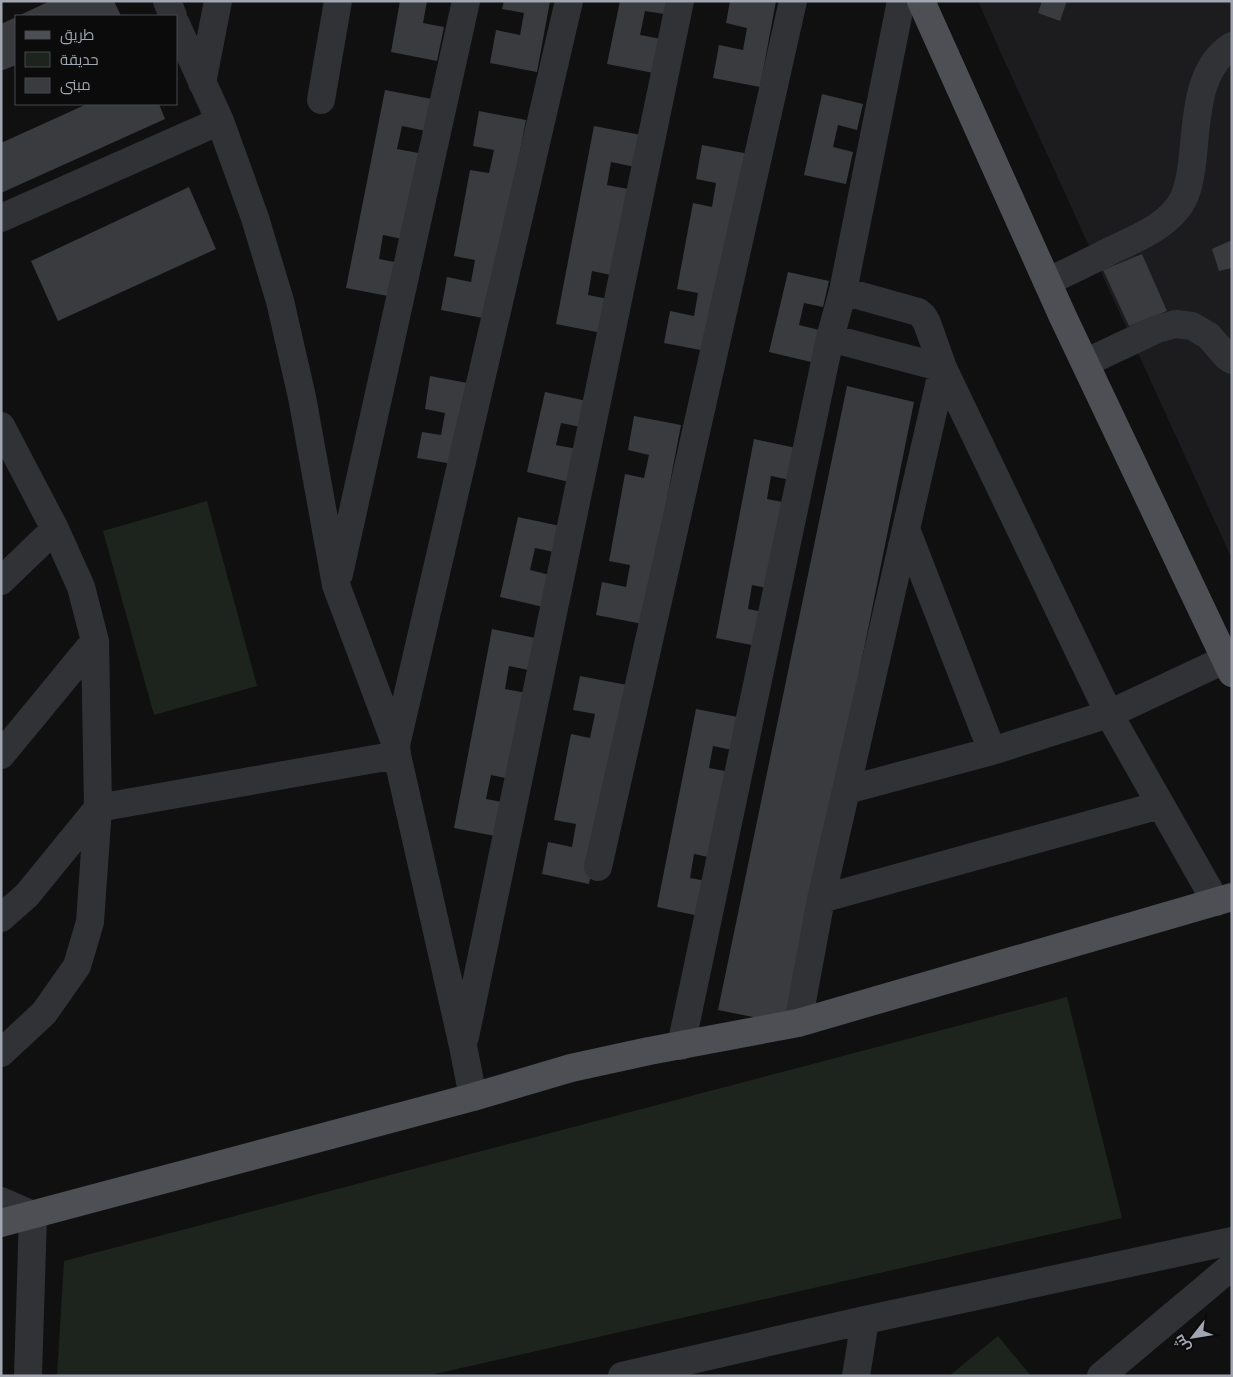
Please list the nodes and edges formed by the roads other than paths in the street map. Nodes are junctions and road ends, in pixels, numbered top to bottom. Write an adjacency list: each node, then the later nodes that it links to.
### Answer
1 (167, 1): 10 (street)
2 (218, 1): 13 (street)
3 (338, 1): 14 (street)
4 (466, 1): 27 (street)
5 (570, 1): 31 (street)
6 (680, 1): 42 (street)
7 (793, 1): 37 (street)
8 (901, 1): 18 (street)
9 (921, 1): 17 (main road)
10 (173, 15)
11 (178, 29): 13 (street)
12 (1232, 46): 17 (street)
13 (202, 83): 15 (street)
14 (321, 100)
15 (220, 121): 16 (street); 27 (street)
16 (1, 218)
17 (1047, 282): 21 (main road)
18 (843, 291): 19 (street); 22 (street)
19 (830, 338): 22 (street); 43 (street)
20 (1232, 360): 21 (street)
21 (1085, 364): 29 (main road)
22 (943, 368): 25 (street); 30 (street)
23 (1, 426): 24 (street)
24 (55, 529): 26 (street); 28 (street)
25 (906, 529): 32 (street); 34 (street)
26 (1, 581)
27 (336, 585): 31 (street)
28 (95, 641): 33 (street); 36 (street)
29 (1228, 667): 30 (street)
30 (1109, 714): 32 (street); 35 (street)
31 (397, 750): 36 (street); 42 (street)
32 (992, 751): 34 (street)
33 (1, 755)
34 (847, 790): 38 (street)
35 (1160, 805): 38 (street); 39 (street)
36 (98, 808): 40 (street); 44 (street)
37 (598, 867)
38 (821, 899): 41 (street)
39 (1224, 900): 41 (main road)
40 (1, 918)
41 (798, 1023): 43 (main road)
42 (463, 1046): 45 (street)
43 (681, 1046): 45 (main road)
44 (1, 1053)
45 (473, 1097): 47 (main road)
46 (1, 1201): 47 (street)
47 (33, 1215): 48 (main road); 52 (street)
48 (1, 1223)
49 (1232, 1241): 51 (street)
50 (1232, 1266): 55 (street)
51 (865, 1320): 53 (street); 54 (street)
52 (28, 1376)
53 (622, 1376)
54 (856, 1376)
55 (1100, 1376)

